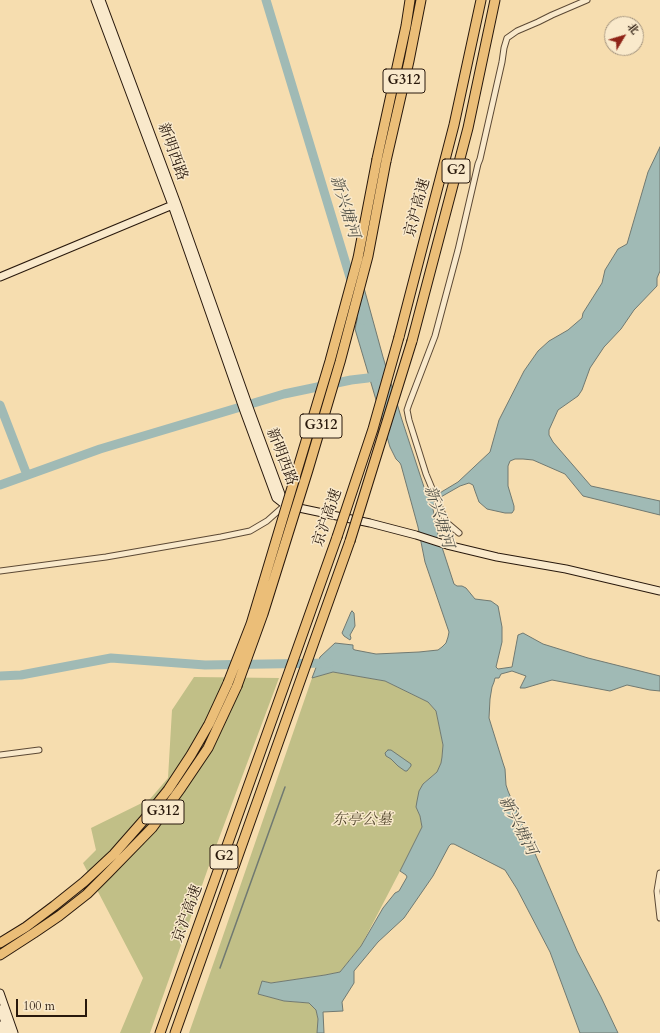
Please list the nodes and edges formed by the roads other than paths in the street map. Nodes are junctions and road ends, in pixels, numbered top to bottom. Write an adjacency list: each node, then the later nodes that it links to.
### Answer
1 (94, 0): 9 (street, 新明西路)
2 (102, 0): 9 (street, 新明西路)
3 (410, 0): 8 (highway, G312)
4 (421, 0): 8 (highway, G312)
5 (481, 0): 27 (highway, 京沪高速 / G2, bridge)
6 (495, 0): 28 (highway, 京沪高速 / G2, bridge)
7 (587, 0): 12 (street)
8 (382, 160): 19 (highway, G312, bridge); 20 (highway, G312, bridge)
9 (174, 204): 10 (street); 11 (street, 新明西路)
10 (0, 277)
11 (285, 505): 13 (street); 14 (street)
12 (459, 533)
13 (0, 572)
14 (660, 591)
15 (39, 750): 16 (street)
16 (0, 755)
17 (660, 873): 18 (street)
18 (660, 918)
19 (0, 943)
20 (0, 955)
21 (0, 993): 26 (street)
22 (0, 1009): 25 (street)
23 (0, 1025): 24 (street)
24 (3, 1033)
25 (9, 1033)
26 (14, 1033)
27 (160, 1033)
28 (175, 1033)

